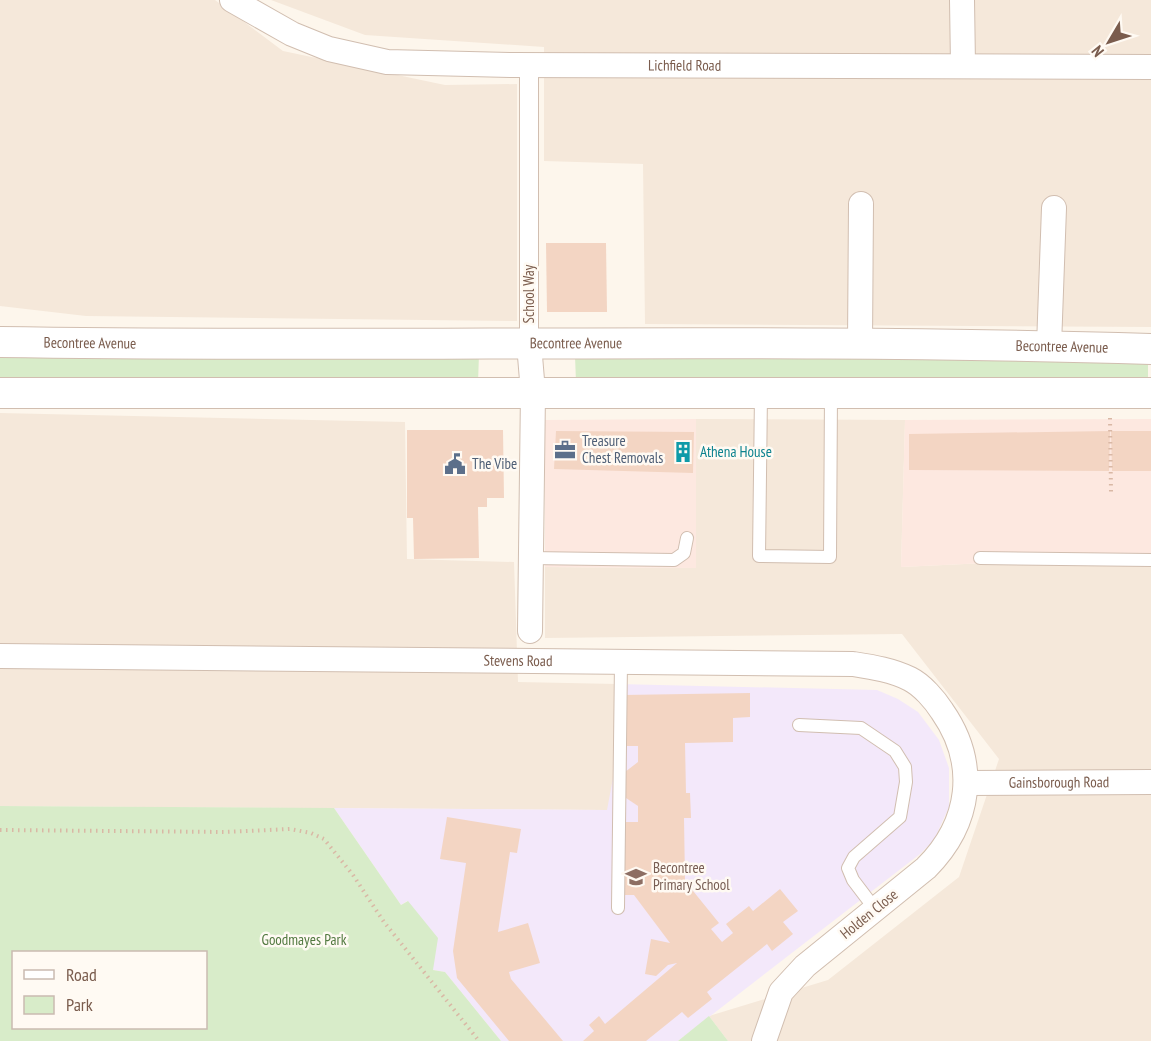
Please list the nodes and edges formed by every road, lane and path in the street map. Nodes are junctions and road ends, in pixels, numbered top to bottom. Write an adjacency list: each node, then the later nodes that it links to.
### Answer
1 (232, 0): 3 (street, Lichfield Road)
2 (962, 0): 4 (street)
3 (529, 65): 4 (street, Lichfield Road); 9 (street, School Way)
4 (963, 65): 5 (street, Lichfield Road)
5 (1151, 67)
6 (861, 204): 10 (street)
7 (1054, 208): 11 (street)
8 (0, 342): 9 (street, Becontree Avenue)
9 (529, 344): 10 (street, Becontree Avenue); 13 (street, School Way)
10 (860, 344): 11 (street, Becontree Avenue)
11 (1049, 346): 12 (street, Becontree Avenue)
12 (1151, 349)
13 (533, 392): 14 (street); 15 (street); 21 (street, School Way)
14 (0, 393)
15 (761, 393): 16 (street); 16 (lane)
16 (831, 393): 17 (street)
17 (1110, 393): 18 (street); 19 (path)
18 (1151, 393)
19 (1111, 492)
20 (687, 538): 21 (lane)
21 (530, 558): 24 (street, School Way)
22 (980, 558): 23 (lane)
23 (1151, 560)
24 (530, 631)
25 (0, 656): 26 (street, Stevens Road)
26 (621, 663): 29 (street, Stevens Road); 31 (lane)
27 (799, 725): 32 (lane)
28 (1151, 782): 29 (street, Gainsborough Road)
29 (966, 783): 32 (street, Holden Close)
30 (0, 830): 33 (path)
31 (618, 908)
32 (875, 909): 34 (street, Holden Close)
33 (479, 1041)
34 (764, 1041)

